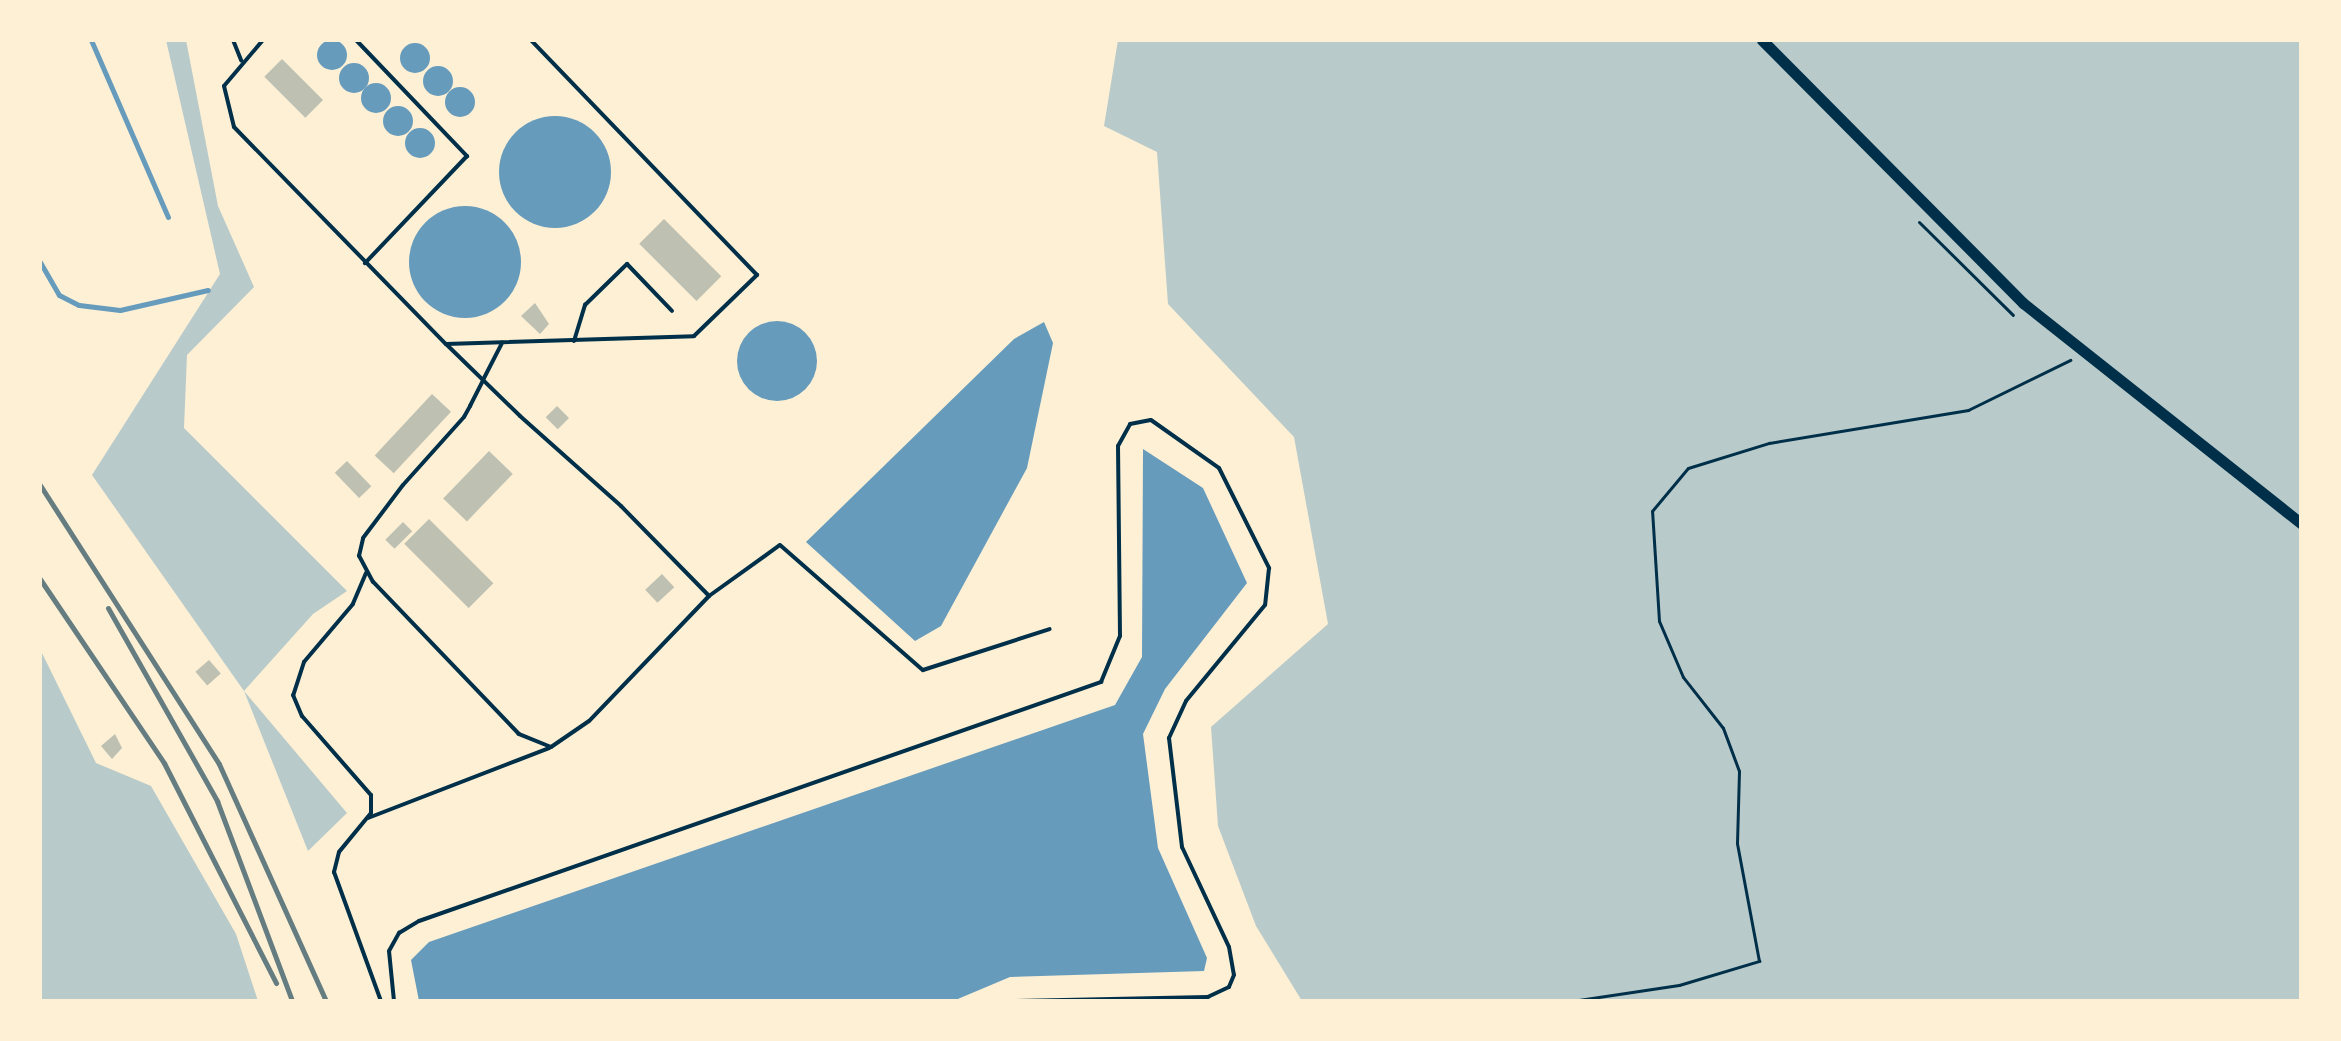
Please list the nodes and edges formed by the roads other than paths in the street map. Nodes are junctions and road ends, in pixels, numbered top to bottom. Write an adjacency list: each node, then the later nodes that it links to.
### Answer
1 (233, 40): 6 (lane)
2 (263, 40): 6 (lane)
3 (356, 40): 7 (lane)
4 (531, 40): 9 (lane)
5 (1762, 40): 13 (street)
6 (241, 60): 7 (lane)
7 (365, 263): 11 (lane)
8 (672, 311): 9 (lane)
9 (574, 341): 10 (lane)
10 (502, 343): 11 (lane); 12 (lane)
11 (446, 344): 12 (lane)
12 (483, 380): 14 (lane); 15 (lane)
13 (2301, 523)
14 (366, 573): 17 (lane); 18 (lane)
15 (709, 596): 16 (lane); 17 (lane)
16 (1050, 629)
17 (551, 747): 18 (lane)
18 (366, 820): 19 (lane)
19 (381, 1001)
20 (394, 1001): 21 (lane)
21 (1011, 1001)

